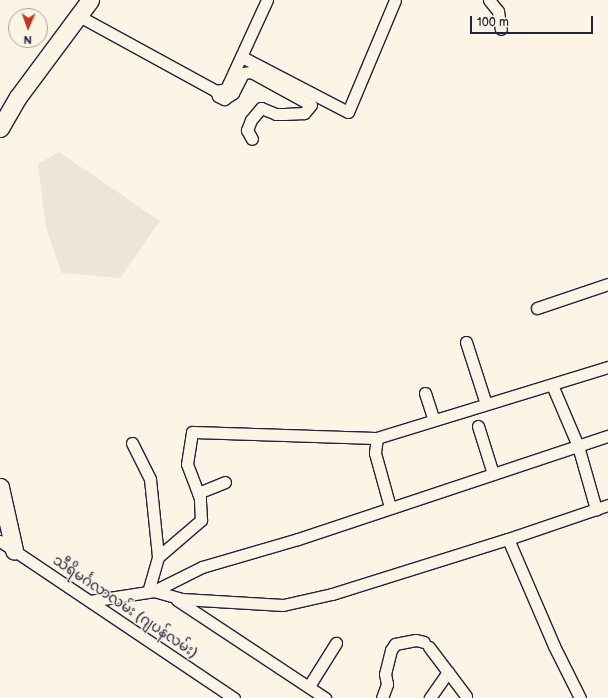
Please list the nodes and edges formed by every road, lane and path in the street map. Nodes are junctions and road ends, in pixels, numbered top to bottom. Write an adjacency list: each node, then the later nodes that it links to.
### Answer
1 (90, 0): 5 (highway)
2 (267, 0): 7 (street)
3 (395, 0): 7 (street)
4 (489, 0): 6 (street)
5 (78, 8): 8 (street); 9 (highway); 10 (highway)
6 (501, 29)
7 (242, 57): 8 (street)
8 (216, 91): 11 (street)
9 (0, 112)
10 (0, 128)
11 (252, 139)
12 (608, 284): 13 (street)
13 (537, 308)
14 (466, 342): 18 (street)
15 (608, 367): 16 (street)
16 (552, 385): 18 (street); 24 (street)
17 (425, 393): 19 (street)
18 (486, 404): 19 (street)
19 (434, 420): 22 (street)
20 (478, 426): 25 (street)
21 (608, 436): 24 (street)
22 (377, 438): 28 (street); 30 (street)
23 (132, 443): 35 (street)
24 (578, 446): 25 (street); 31 (street)
25 (493, 474): 30 (street)
26 (225, 482): 28 (street)
27 (0, 487): 34 (highway)
28 (198, 493): 35 (street)
29 (608, 505): 31 (street)
30 (390, 508): 36 (street)
31 (596, 508): 32 (street)
32 (508, 539): 37 (street); 47 (street)
33 (0, 541): 34 (street, သီရိမင်္ဂလာလမ်း (ဂျပန်လမ်း))
34 (14, 550): 38 (street, သီရိမင်္ဂလာလမ်း (ဂျပန်လမ်း))
35 (158, 557): 36 (street)
36 (151, 592): 37 (street); 38 (street)
37 (172, 596): 41 (street)
38 (90, 601): 43 (street, သီရိမင်္ဂလာလမ်း (ဂျပန်လမ်း))
39 (336, 643): 41 (street)
40 (448, 672): 42 (street); 45 (street); 46 (street)
41 (310, 686): 44 (street)
42 (466, 696)
43 (234, 698)
44 (325, 698)
45 (382, 698)
46 (430, 698)
47 (580, 698)

